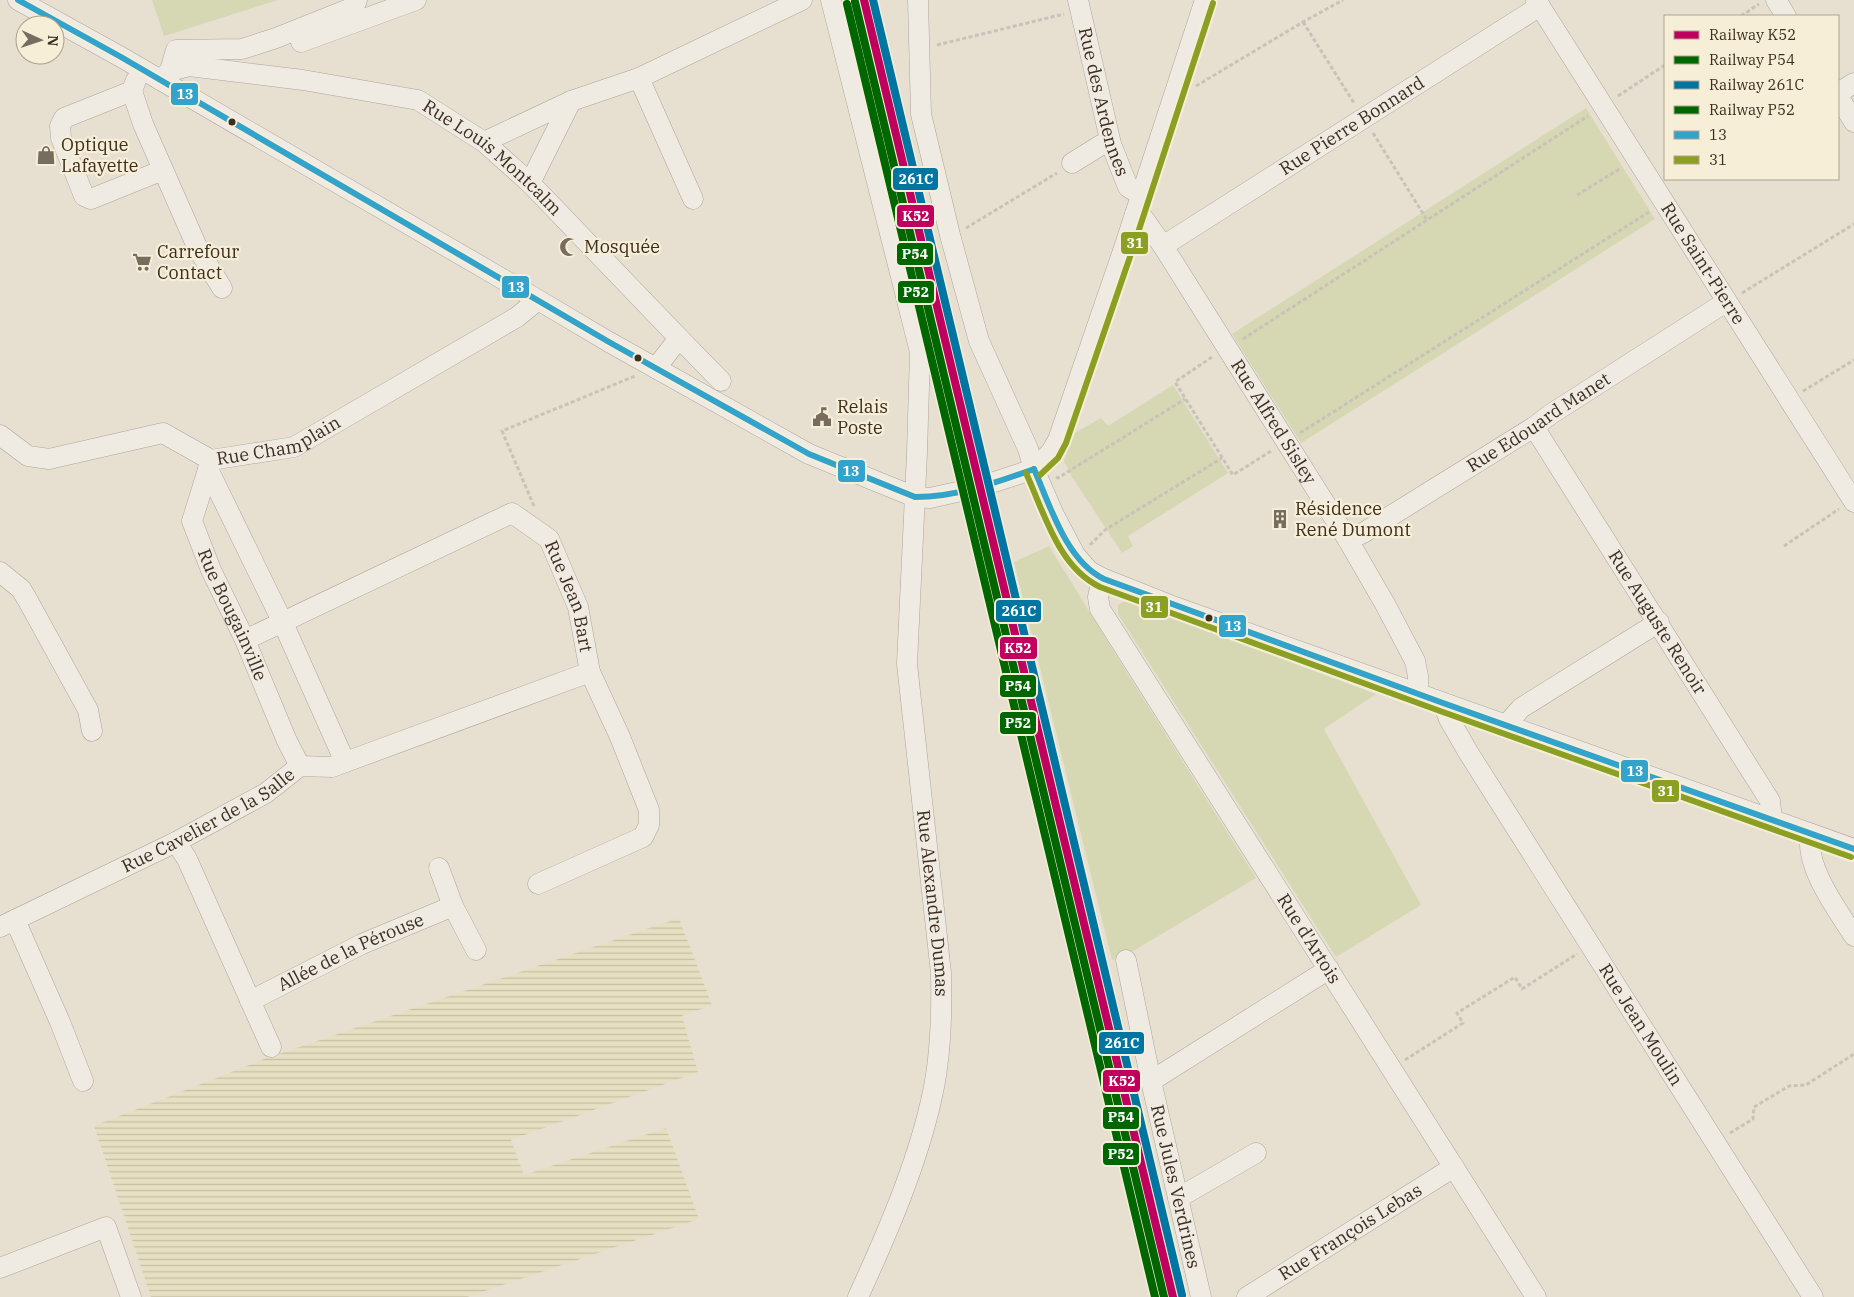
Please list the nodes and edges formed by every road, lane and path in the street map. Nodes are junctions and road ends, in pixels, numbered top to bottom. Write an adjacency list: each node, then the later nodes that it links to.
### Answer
1 (18, 0): 20 (street)
2 (357, 0): 18 (street)
3 (416, 0): 12 (street)
4 (802, 0): 22 (street)
5 (831, 0): 63 (street, Rue Alexandre Dumas)
6 (918, 0): 17 (street)
7 (1205, 0): 28 (street)
8 (1344, 0): 16 (path)
9 (1766, 0): 14 (path)
10 (1776, 0): 15 (street)
11 (1538, 3): 29 (street, Rue Saint-Pierre); 30 (street, Rue Pierre Bonnard)
12 (391, 4): 18 (street)
13 (1079, 5): 17 (path); 33 (street, Rue des Ardennes)
14 (1742, 15)
15 (1785, 15)
16 (1303, 22): 28 (path); 30 (path)
17 (919, 47): 45 (street)
18 (242, 49): 21 (street)
19 (1664, 66): 29 (path)
20 (140, 69): 21 (street); 24 (street)
21 (165, 76): 32 (street, Rue Louis Montcalm); 48 (street)
22 (639, 78): 27 (street); 40 (street)
23 (1854, 83): 25 (street)
24 (132, 91): 36 (street); 36 (street)
25 (1839, 93)
26 (1839, 96): 31 (street)
27 (571, 100): 32 (street); 37 (street)
28 (1172, 100): 38 (street)
29 (1603, 106): 34 (street, Rue Saint-Pierre); 43 (path)
30 (1364, 118): 43 (path); 46 (street, Rue Pierre Bonnard)
31 (1854, 122)
32 (484, 142): 37 (street, Rue Louis Montcalm)
33 (1111, 144): 35 (street); 38 (street, Rue des Ardennes)
34 (1637, 158): 39 (path); 41 (street, Rue Saint-Pierre)
35 (1072, 163): 45 (path)
36 (163, 170): 47 (street)
37 (530, 183): 50 (street, Rue Louis Montcalm)
38 (1141, 195): 42 (street)
39 (1577, 195)
40 (693, 199)
41 (1665, 202): 49 (street, Rue Saint-Pierre); 59 (path)
42 (1135, 214): 46 (street, Rue Alfred Sisley); 62 (street)
43 (1427, 220): 51 (path)
44 (1854, 224): 49 (path)
45 (950, 235): 62 (street)
46 (1163, 246): 51 (street, Rue Alfred Sisley)
47 (222, 288)
48 (538, 300): 53 (street); 61 (street, Rue Champlain)
49 (1726, 302): 56 (street, Rue Saint-Pierre); 57 (street, Rue Edouard Manet)
50 (679, 338): 53 (street); 54 (street, Rue Louis Montcalm)
51 (1225, 346): 55 (path); 59 (street, Rue Alfred Sisley)
52 (1854, 360): 56 (path)
53 (656, 368): 63 (street); 65 (path)
54 (721, 382)
55 (1185, 399): 60 (path); 62 (path)
56 (1789, 400): 64 (street, Rue Saint-Pierre)
57 (1534, 427): 66 (street, Rue Edouard Manet); 71 (street, Rue Auguste Renoir)
58 (0, 435): 61 (street, Rue Champlain)
59 (1289, 447): 60 (path); 66 (street, Rue Alfred Sisley)
60 (1222, 458): 68 (path)
61 (209, 464): 72 (street); 73 (street, Rue Bougainville)
62 (1034, 469): 63 (street); 68 (street)
63 (915, 497): 108 (street, Rue Alexandre Dumas)
64 (1853, 501): 67 (path)
65 (537, 512)
66 (1348, 540): 75 (street, Rue Alfred Sisley)
67 (1784, 546)
68 (1075, 555): 70 (street)
69 (0, 572): 79 (street)
70 (1102, 578): 75 (street); 95 (street, Rue d'Artois)
71 (1659, 622): 78 (street); 83 (street, Rue Auguste Renoir)
72 (283, 624): 73 (street, Rue Jean Bart); 74 (street, Rue Jean Bart); 81 (street)
73 (245, 640): 82 (street, Rue Bougainville)
74 (590, 672): 81 (street, Rue Cavelier de la Salle); 88 (street, Rue Jean Bart)
75 (1418, 694): 76 (street)
76 (1443, 704): 77 (street); 80 (street, Rue Jean Moulin)
77 (1487, 718): 78 (street); 80 (street)
78 (1506, 725): 83 (street)
79 (92, 731)
80 (1468, 752): 92 (street, Rue Jean Moulin)
81 (345, 762): 82 (street, Rue Cavelier de la Salle)
82 (300, 766): 85 (street, Rue Cavelier de la Salle)
83 (1772, 820): 84 (street)
84 (1811, 834): 86 (street); 91 (street)
85 (176, 842): 90 (street, Rue Cavelier de la Salle); 96 (street)
86 (1854, 850)
87 (439, 868): 89 (street)
88 (538, 884)
89 (453, 906): 93 (street); 96 (street, Allée de la Pérouse)
90 (8, 924): 100 (street)
91 (1854, 936)
92 (1591, 944): 99 (path); 102 (street, Rue Jean Moulin)
93 (476, 950)
94 (1126, 960): 101 (street, Rue Jules Verdrines)
95 (1330, 969): 99 (street, Rue d'Artois); 101 (street)
96 (250, 1002): 97 (street)
97 (271, 1047)
98 (1854, 1054): 102 (path)
99 (1392, 1068): 104 (street, Rue d'Artois)
100 (83, 1081)
101 (1151, 1081): 105 (street, Rue Jules Verdrines)
102 (1716, 1142): 112 (street, Rue Jean Moulin)
103 (1256, 1153): 105 (street)
104 (1454, 1167): 110 (street, Rue François Lebas); 111 (street, Rue d'Artois)
105 (1178, 1198): 109 (street, Rue Jules Verdrines)
106 (0, 1268): 107 (street)
107 (131, 1297)
108 (858, 1297)
109 (1201, 1297)
110 (1247, 1297)
111 (1536, 1297)
112 (1813, 1297)

